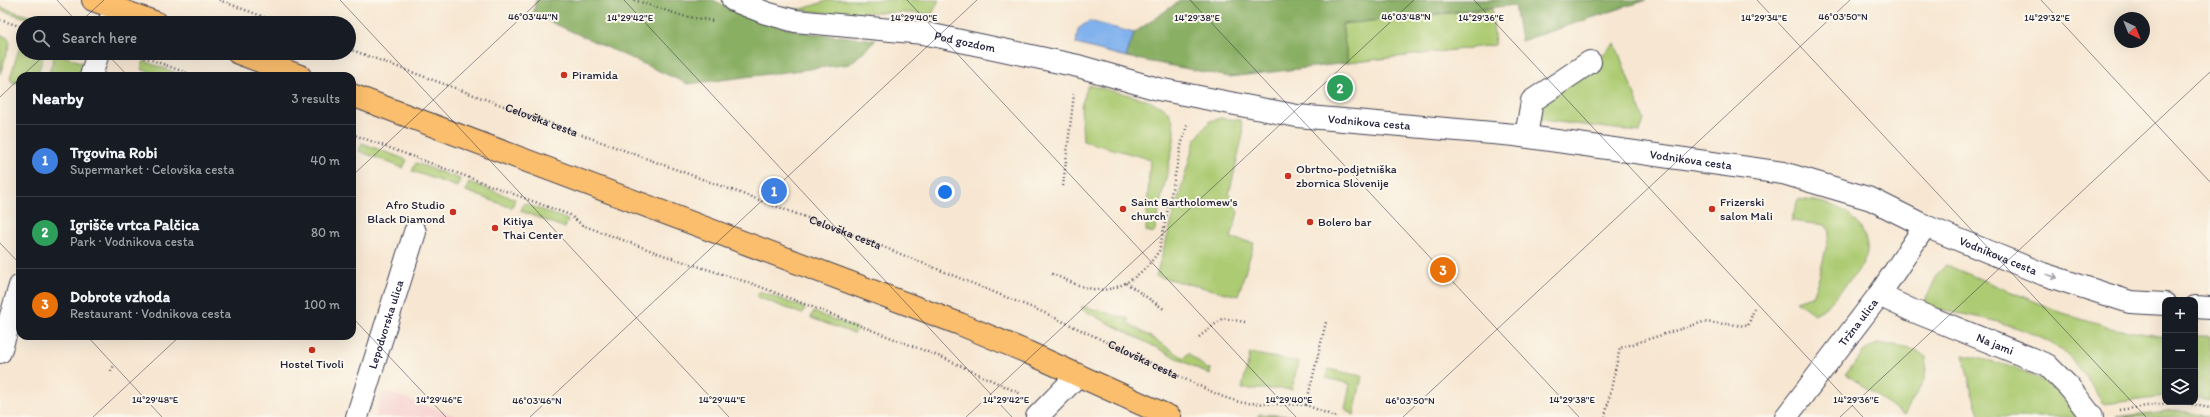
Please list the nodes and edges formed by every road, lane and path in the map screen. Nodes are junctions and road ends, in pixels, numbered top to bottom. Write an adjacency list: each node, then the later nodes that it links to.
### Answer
1 (92, 0): 4 (main road)
2 (219, 0): 5 (path)
3 (733, 0): 17 (street, Pod gozdom)
4 (112, 15)
5 (261, 16)
6 (0, 20): 7 (path)
7 (16, 25)
8 (356, 52): 41 (path, Celovška cesta)
9 (96, 60): 13 (street)
10 (152, 60): 14 (path)
11 (257, 60): 15 (main road)
12 (1590, 62): 20 (street)
13 (92, 72)
14 (184, 72)
15 (289, 72)
16 (1074, 92): 21 (path)
17 (1196, 96): 20 (street, Vodnikova cesta); 25 (path)
18 (356, 97): 39 (main road)
19 (356, 135): 44 (path)
20 (1526, 136): 22 (street, Vodnikova cesta)
21 (1063, 186)
22 (1925, 226): 26 (street, Tržna ulica); 28 (street, Vodnikova cesta, one-way to 28)
23 (415, 232): 46 (street, Lepodvorska ulica)
24 (1052, 274): 25 (path)
25 (1126, 283): 31 (path)
26 (1879, 295): 45 (street, Na jami); 50 (street, Tržna ulica)
27 (16, 299): 36 (street)
28 (2162, 304)
29 (2198, 307): 30 (street)
30 (2210, 308)
31 (1164, 309)
32 (1754, 309): 49 (path)
33 (1245, 322): 35 (path)
34 (1326, 322): 41 (path)
35 (1199, 337)
36 (0, 352)
37 (114, 365): 38 (path)
38 (111, 371)
39 (1078, 375): 44 (street); 47 (main road)
40 (2162, 404): 45 (path)
41 (1306, 405): 48 (path, Celovška cesta)
42 (2195, 405): 43 (path)
43 (2210, 408)
44 (1043, 411)
45 (2092, 416)
46 (357, 417)
47 (1170, 417)
48 (1336, 417)
49 (1604, 417)
50 (1786, 417)

